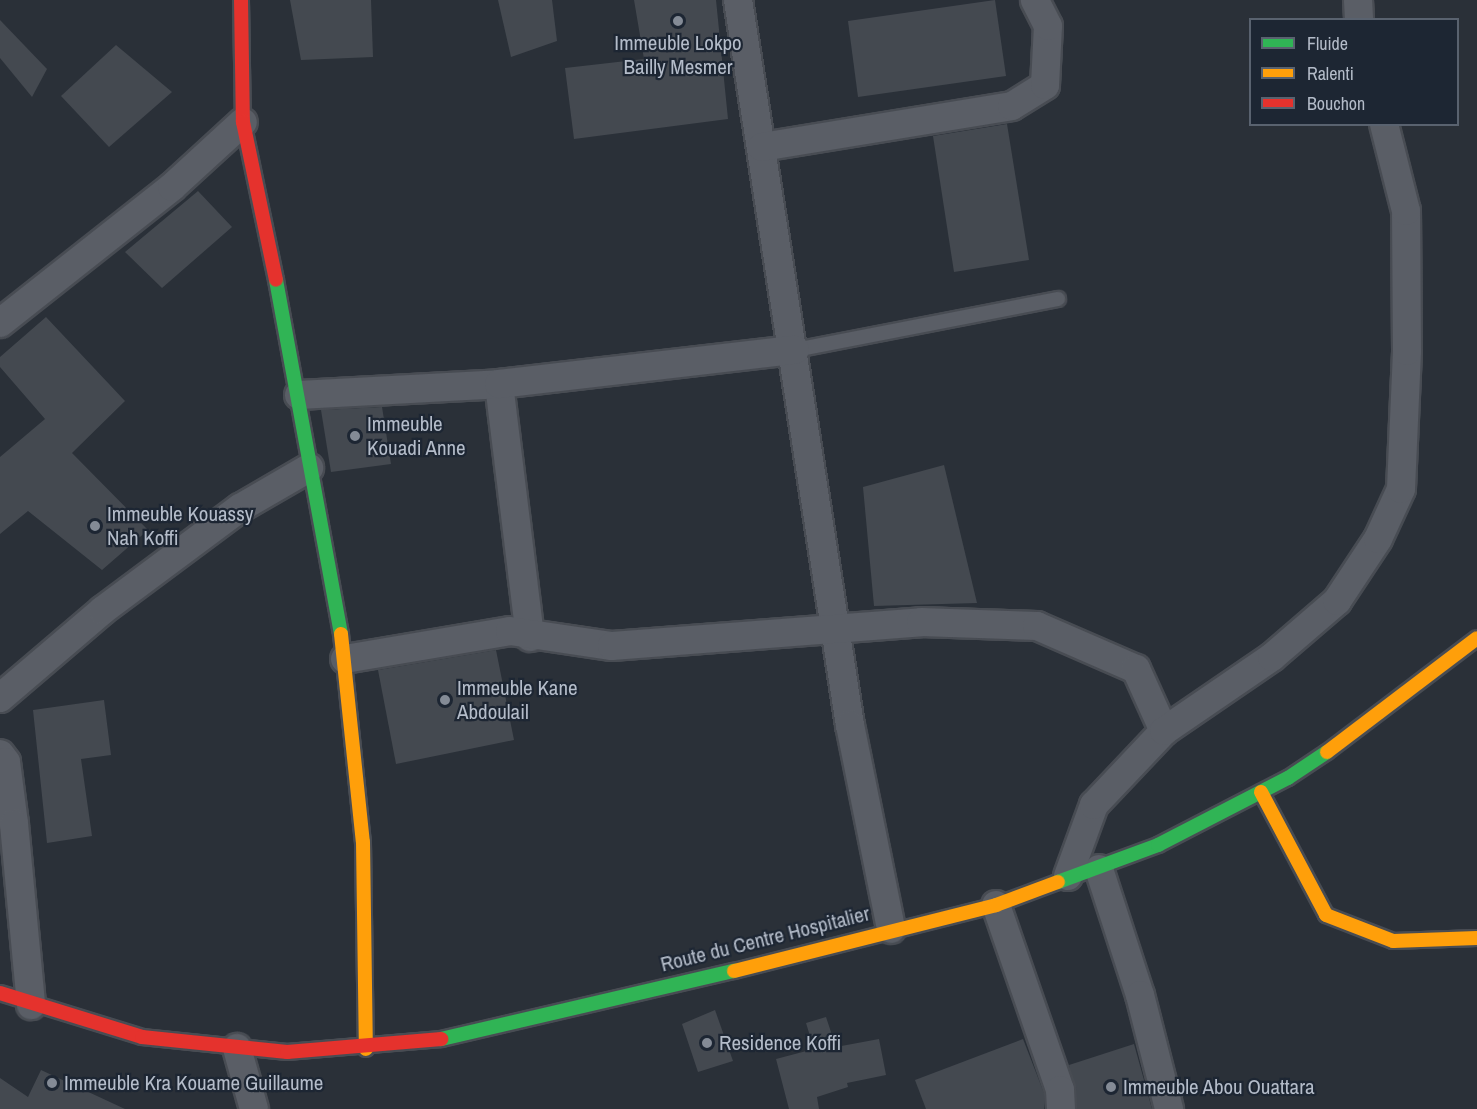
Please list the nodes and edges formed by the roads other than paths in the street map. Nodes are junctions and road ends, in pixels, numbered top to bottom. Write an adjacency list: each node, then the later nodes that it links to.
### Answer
1 (242, 0): 6 (street)
2 (738, 0): 8 (street)
3 (1035, 0): 8 (street)
4 (1358, 0): 5 (street)
5 (1359, 18)
6 (243, 122): 10 (street); 13 (street)
7 (1385, 126): 20 (street)
8 (762, 147): 11 (street)
9 (1058, 299): 11 (lane)
10 (0, 323)
11 (795, 350): 12 (street); 15 (street)
12 (500, 384): 13 (street); 16 (street)
13 (299, 395): 14 (street)
14 (309, 468): 18 (street); 19 (street)
15 (837, 629): 16 (street); 20 (street); 26 (street)
16 (530, 637): 18 (street)
17 (1477, 638): 22 (street, Route du Centre Hospitalier)
18 (345, 659): 31 (street)
19 (0, 698)
20 (1164, 731): 24 (street)
21 (0, 754): 29 (street)
22 (1261, 792): 23 (street, Route du Centre Hospitalier); 27 (street)
23 (1099, 869): 24 (street, Route du Centre Hospitalier); 34 (street)
24 (1068, 876): 25 (street, Route du Centre Hospitalier)
25 (996, 905): 26 (street, Route du Centre Hospitalier); 33 (street)
26 (891, 929): 31 (street, Route du Centre Hospitalier)
27 (1477, 938)
28 (0, 993): 29 (street, Route du Centre Hospitalier)
29 (31, 1005): 30 (street, Route du Centre Hospitalier)
30 (237, 1048): 31 (street, Route du Centre Hospitalier); 32 (street)
31 (366, 1049)
32 (254, 1109)
33 (1061, 1109)
34 (1169, 1109)

